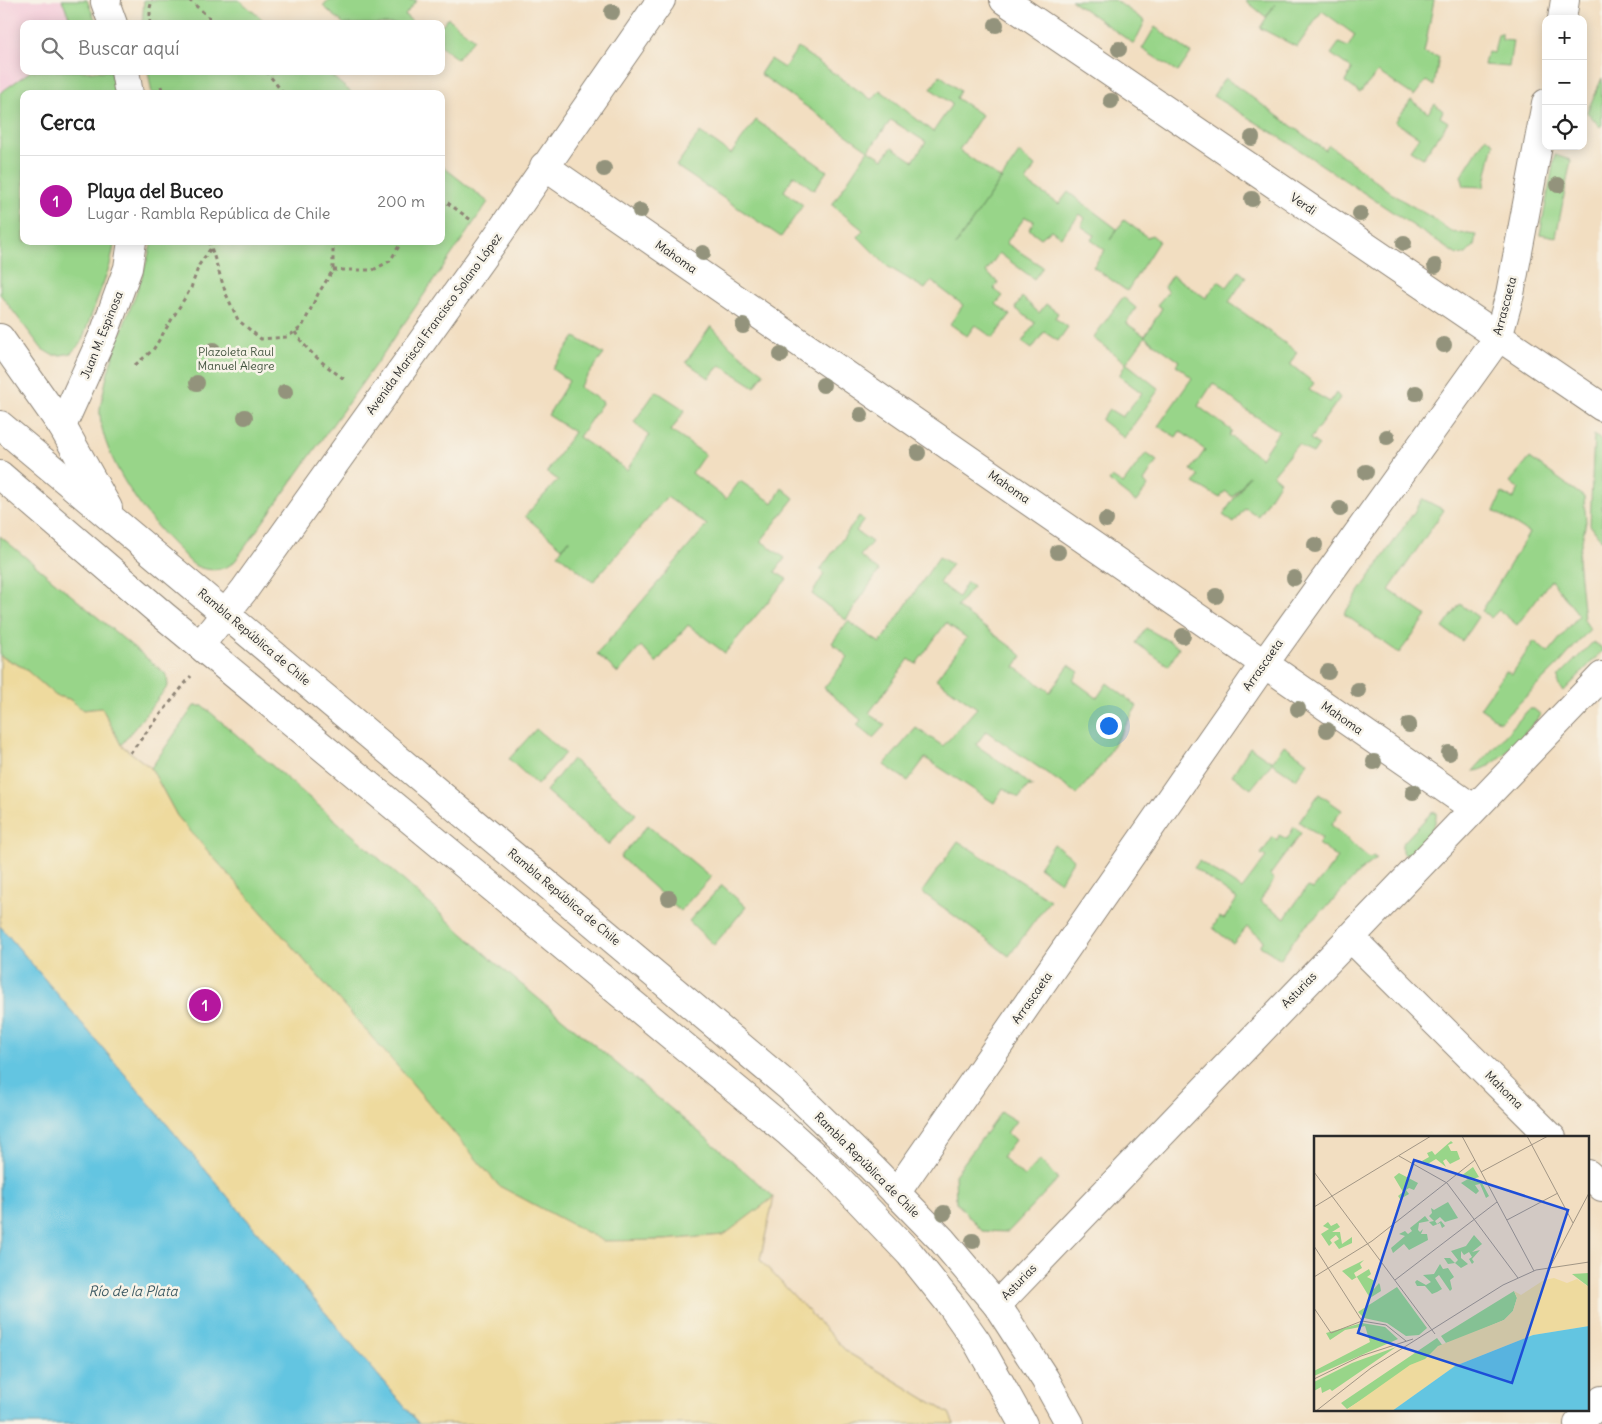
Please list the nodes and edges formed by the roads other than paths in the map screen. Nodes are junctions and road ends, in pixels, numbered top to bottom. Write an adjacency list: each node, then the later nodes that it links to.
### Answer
1 (660, 0): 8 (street, Avenida Mariscal Francisco Solano López)
2 (1004, 0): 11 (street, Verdi)
3 (1565, 0): 4 (street)
4 (1563, 15)
5 (126, 75): 6 (street)
6 (128, 90)
7 (1546, 105): 11 (street, Arrascaeta)
8 (544, 166): 17 (street, Avenida Mariscal Francisco Solano López); 19 (street, Mahoma)
9 (131, 245): 14 (street, Juan M. Espinosa)
10 (0, 338): 14 (street)
11 (1498, 338): 12 (street, Verdi); 19 (street, Arrascaeta)
12 (1602, 407)
13 (0, 425): 16 (street, Rambla República de Chile)
14 (62, 426): 16 (street)
15 (0, 475): 18 (street)
16 (116, 523): 17 (street, Rambla República de Chile)
17 (225, 613): 18 (street, Avenida Mariscal Francisco Solano López); 26 (street, Rambla República de Chile)
18 (201, 644): 29 (street)
19 (1264, 664): 21 (street, Mahoma); 26 (street, Arrascaeta)
20 (1602, 676): 21 (street, Asturias)
21 (1473, 808): 22 (street, Asturias)
22 (1350, 937): 23 (street, Mahoma); 27 (street, Asturias)
23 (1550, 1136)
24 (1590, 1176): 25 (street)
25 (1602, 1187)
26 (896, 1193): 27 (street, Rambla República de Chile)
27 (997, 1305): 30 (street, Rambla República de Chile)
28 (1602, 1400): 31 (street)
29 (1023, 1424)
30 (1070, 1424)
31 (1578, 1424)

